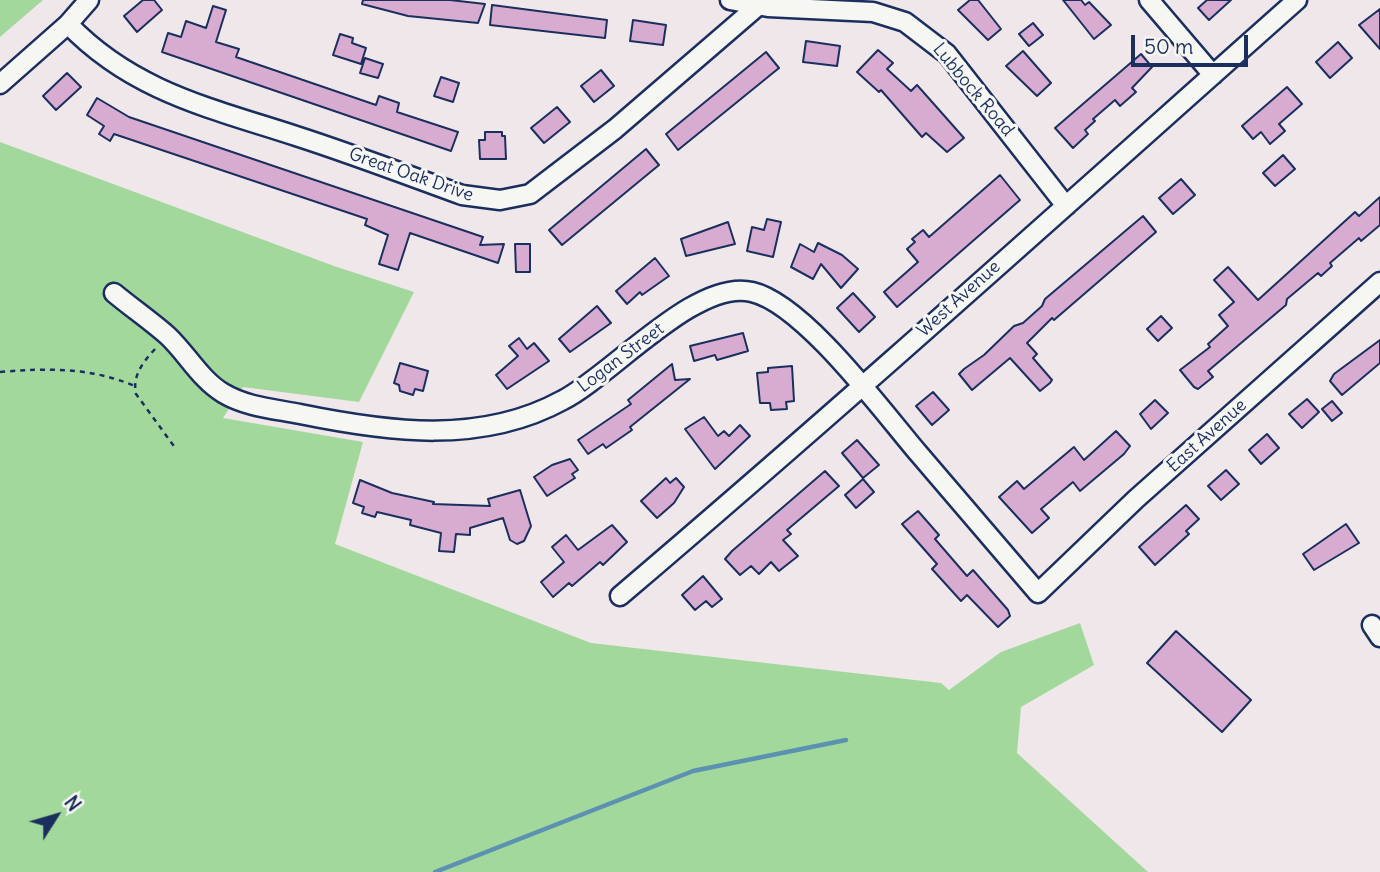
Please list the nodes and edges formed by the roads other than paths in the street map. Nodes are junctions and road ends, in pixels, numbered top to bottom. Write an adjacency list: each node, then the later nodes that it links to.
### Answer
1 (89, 0): 6 (street)
2 (730, 0): 5 (street, Lubbock Road)
3 (1149, 0): 7 (street)
4 (1297, 0): 7 (street, West Avenue)
5 (768, 4): 6 (street, Great Oak Drive); 9 (street, Lubbock Road)
6 (68, 24): 8 (street)
7 (1213, 75): 9 (street, West Avenue)
8 (0, 84)
9 (1066, 206): 12 (street, West Avenue)
10 (1380, 282): 13 (street, East Avenue)
11 (114, 293): 12 (street, Logan Street)
12 (865, 387): 13 (street, Logan Street); 14 (street, West Avenue)
13 (1038, 593)
14 (621, 596)

